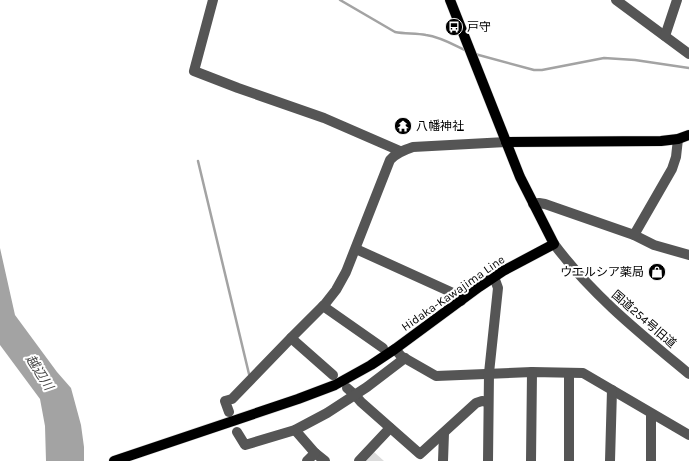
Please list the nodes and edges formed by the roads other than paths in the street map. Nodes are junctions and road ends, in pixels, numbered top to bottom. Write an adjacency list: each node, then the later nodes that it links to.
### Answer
1 (213, 0): 10 (street)
2 (450, 0): 9 (main road)
3 (616, 0): 5 (street)
4 (677, 0): 5 (street)
5 (665, 36): 6 (street)
6 (689, 54)
7 (689, 135): 8 (main road)
8 (678, 139): 9 (main road); 12 (street)
9 (506, 142): 10 (street); 11 (main road)
10 (400, 151): 14 (street)
11 (533, 204): 12 (street); 13 (main road)
12 (634, 235): 15 (street)
13 (554, 244): 16 (main road, Hidaka-Kawajima Line); 26 (street, 国道254号旧道)
14 (356, 249): 17 (street); 18 (street)
15 (689, 255)
16 (494, 277): 17 (main road, Hidaka-Kawajima Line); 24 (street)
17 (461, 301): 21 (main road, Hidaka-Kawajima Line)
18 (323, 306): 19 (street); 20 (street)
19 (290, 338): 27 (street); 32 (street)
20 (383, 348)
21 (396, 349): 22 (street); 40 (main road, Hidaka-Kawajima Line)
22 (405, 358): 24 (street); 30 (street)
23 (532, 372): 24 (street); 25 (street); 46 (street)
24 (489, 373): 31 (street)
25 (569, 373): 29 (street); 47 (street)
26 (689, 374)
27 (332, 375)
28 (347, 388): 30 (street)
29 (612, 390): 33 (street); 48 (street)
30 (355, 395): 34 (street); 35 (street)
31 (488, 402): 37 (street); 45 (street)
32 (229, 412)
33 (652, 414): 38 (street); 49 (street)
34 (390, 428): 37 (street); 43 (street)
35 (295, 430): 36 (street); 39 (street)
36 (237, 432)
37 (444, 433): 44 (street)
38 (689, 435)
39 (315, 453): 41 (street); 42 (street)
40 (114, 461)
41 (307, 461)
42 (325, 461)
43 (359, 461)
44 (444, 461)
45 (488, 461)
46 (531, 461)
47 (569, 461)
48 (610, 461)
49 (651, 461)

